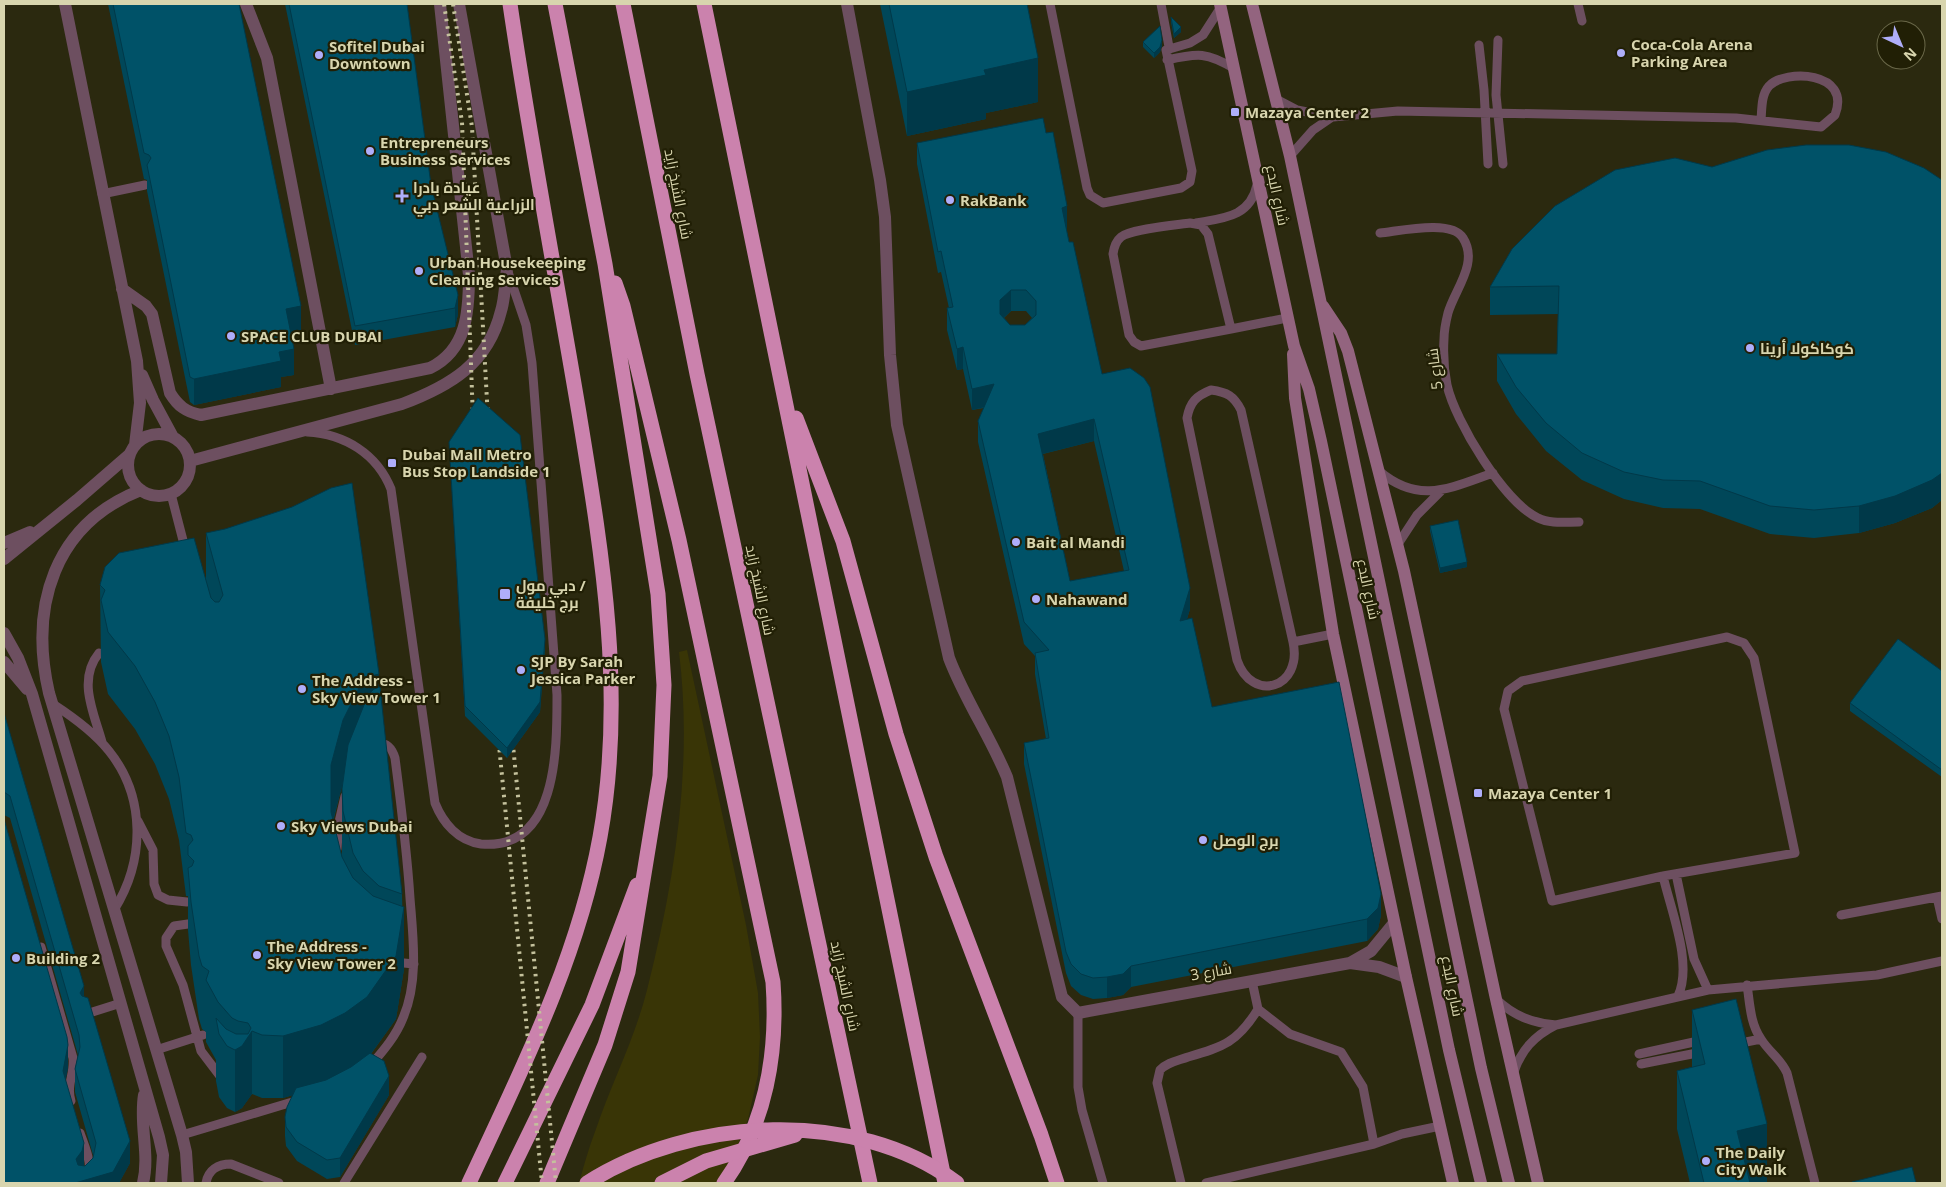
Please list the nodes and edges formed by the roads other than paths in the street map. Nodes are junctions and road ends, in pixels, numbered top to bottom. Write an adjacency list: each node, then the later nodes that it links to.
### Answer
1 (65, 4): 31 (street)
2 (246, 4): 43 (street)
3 (440, 4): 43 (street)
4 (459, 4): 35 (street)
5 (510, 4): 124 (highway)
6 (555, 4): 34 (highway)
7 (623, 4): 130 (highway, شارع الشيخ زايد)
8 (704, 4): 42 (highway)
9 (847, 4): 95 (street)
10 (1050, 4): 19 (lane)
11 (1161, 4): 18 (lane)
12 (1252, 4): 21 (main road, شارع البدع)
13 (1578, 4): 15 (lane)
14 (1220, 6): 18 (lane); 20 (main road, شارع البدع)
15 (1582, 21)
16 (1498, 40): 23 (lane)
17 (1479, 44): 22 (lane)
18 (1170, 47): 19 (lane)
19 (1167, 60): 20 (lane)
20 (1235, 69): 29 (main road, شارع البدع)
21 (1276, 99): 24 (lane); 26 (main road, شارع البدع)
22 (1484, 113): 23 (lane); 24 (lane); 27 (lane)
23 (1498, 114): 25 (lane); 28 (lane)
24 (1333, 117): 26 (lane)
25 (1761, 120): 25 (lane)
26 (1290, 156): 37 (main road, شارع البدع)
27 (1488, 164)
28 (1503, 164)
29 (1258, 180): 32 (lane); 38 (main road, شارع البدع)
30 (145, 185): 31 (lane)
31 (102, 194): 36 (street)
32 (1196, 223): 39 (lane); 39 (lane)
33 (1380, 233): 49 (lane, شارع 5)
34 (605, 264): 70 (highway); 129 (highway)
35 (507, 269): 44 (street); 44 (lane)
36 (122, 289): 41 (street); 43 (street)
37 (1320, 302): 48 (main road); 139 (main road, شارع البدع)
38 (1287, 318): 39 (lane); 40 (main road, شارع البدع)
39 (1231, 329)
40 (1294, 346): 60 (main road); 138 (main road, شارع البدع)
41 (137, 361): 45 (street); 46 (street)
42 (781, 379): 131 (highway); 133 (highway)
43 (331, 389)
44 (298, 432): 47 (street)
45 (173, 437): 46 (street); 47 (street)
46 (132, 449): 50 (street); 53 (street)
47 (190, 461): 52 (street)
48 (1379, 471): 51 (lane); 56 (main road)
49 (1493, 473): 51 (lane); 54 (lane, شارع 5)
50 (141, 490): 52 (street); 65 (street)
51 (1441, 491): 56 (lane)
52 (170, 494): 58 (lane)
53 (50, 522): 55 (street); 57 (street)
54 (1579, 522)
55 (4, 543)
56 (1398, 544): 93 (main road)
57 (4, 559)
58 (188, 560)
59 (4, 633): 64 (street)
60 (1333, 634): 61 (lane); 80 (main road)
61 (1293, 642): 61 (lane)
62 (99, 653): 66 (lane)
63 (4, 662): 64 (street)
64 (32, 694): 92 (street)
65 (53, 704): 66 (lane); 76 (street)
66 (102, 742): 69 (lane)
67 (370, 746): 86 (lane)
68 (347, 790): 71 (lane)
69 (137, 819): 75 (lane); 76 (lane)
70 (647, 858): 125 (highway); 126 (highway)
71 (337, 863)
72 (1676, 874): 73 (lane); 73 (lane); 90 (lane)
73 (1663, 876): 91 (lane)
74 (1940, 897): 77 (lane); 78 (lane)
75 (187, 902)
76 (114, 910): 85 (street)
77 (1841, 915)
78 (1942, 919)
79 (188, 924): 100 (lane)
80 (1394, 924): 84 (street, شارع 3); 87 (main road)
81 (38, 936): 117 (lane)
82 (386, 959): 86 (lane)
83 (1942, 961): 89 (lane)
84 (1350, 963): 87 (street, شارع 3); 88 (street, شارع 3)
85 (130, 964): 92 (street); 103 (street)
86 (414, 964): 107 (lane)
87 (1406, 977): 112 (main road)
88 (1252, 981): 94 (lane); 95 (street, شارع 3)
89 (1747, 985): 90 (lane); 98 (lane)
90 (1708, 990): 91 (lane)
91 (1678, 996): 97 (lane)
92 (119, 999): 96 (lane); 109 (street)
93 (1496, 999): 97 (lane); 108 (main road)
94 (1258, 1009): 116 (lane); 135 (lane)
95 (1078, 1013): 134 (lane)
96 (86, 1014)
97 (1556, 1025): 108 (lane)
98 (1754, 1028): 99 (lane); 102 (lane)
99 (1745, 1030)
100 (200, 1036): 103 (lane); 110 (lane)
101 (1716, 1037): 104 (lane)
102 (1760, 1039): 106 (lane); 141 (lane)
103 (156, 1050): 114 (street)
104 (1639, 1054)
105 (422, 1057): 123 (lane)
106 (1641, 1064)
107 (364, 1070)
108 (1513, 1075): 140 (main road)
109 (145, 1087): 115 (street); 118 (street)
110 (230, 1087)
111 (313, 1096): 114 (lane)
112 (1440, 1126): 116 (lane); 137 (main road)
113 (806, 1131): 127 (highway, bridge); 128 (highway, bridge); 132 (highway, bridge)
114 (182, 1135): 115 (street); 120 (street)
115 (160, 1140): 119 (street)
116 (1374, 1144): 136 (lane)
117 (82, 1183)
118 (143, 1183)
119 (161, 1183)
120 (188, 1183)
121 (206, 1183): 122 (lane)
122 (279, 1183)
123 (344, 1183)
124 (469, 1183)
125 (505, 1183)
126 (547, 1183)
127 (587, 1183)
128 (662, 1183)
129 (724, 1183)
130 (870, 1183)
131 (946, 1183)
132 (957, 1183)
133 (1057, 1183)
134 (1103, 1183)
135 (1181, 1183)
136 (1206, 1183)
137 (1453, 1183)
138 (1481, 1183)
139 (1510, 1183)
140 (1538, 1183)
141 (1815, 1183)

